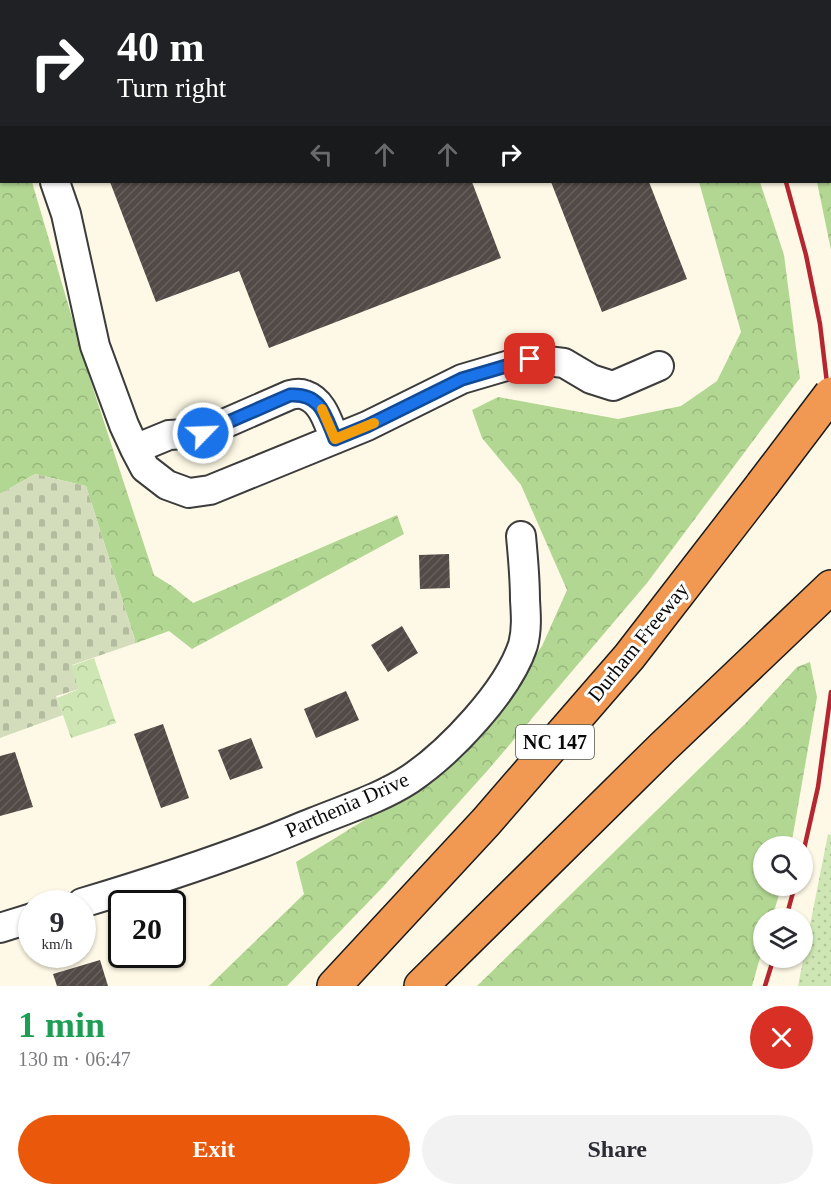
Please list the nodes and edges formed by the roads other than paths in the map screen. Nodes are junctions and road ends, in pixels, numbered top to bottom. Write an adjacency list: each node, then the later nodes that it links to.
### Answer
1 (55, 183): 5 (street)
2 (658, 366): 4 (street)
3 (831, 394): 11 (highway, Durham Freeway / NC 147, bridge)
4 (335, 439): 5 (street); 5 (street)
5 (135, 450)
6 (521, 536): 8 (street, Parthenia Drive)
7 (831, 586): 12 (highway)
8 (96, 899)
9 (18, 922): 10 (street)
10 (0, 928)
11 (334, 986)
12 (421, 986)

